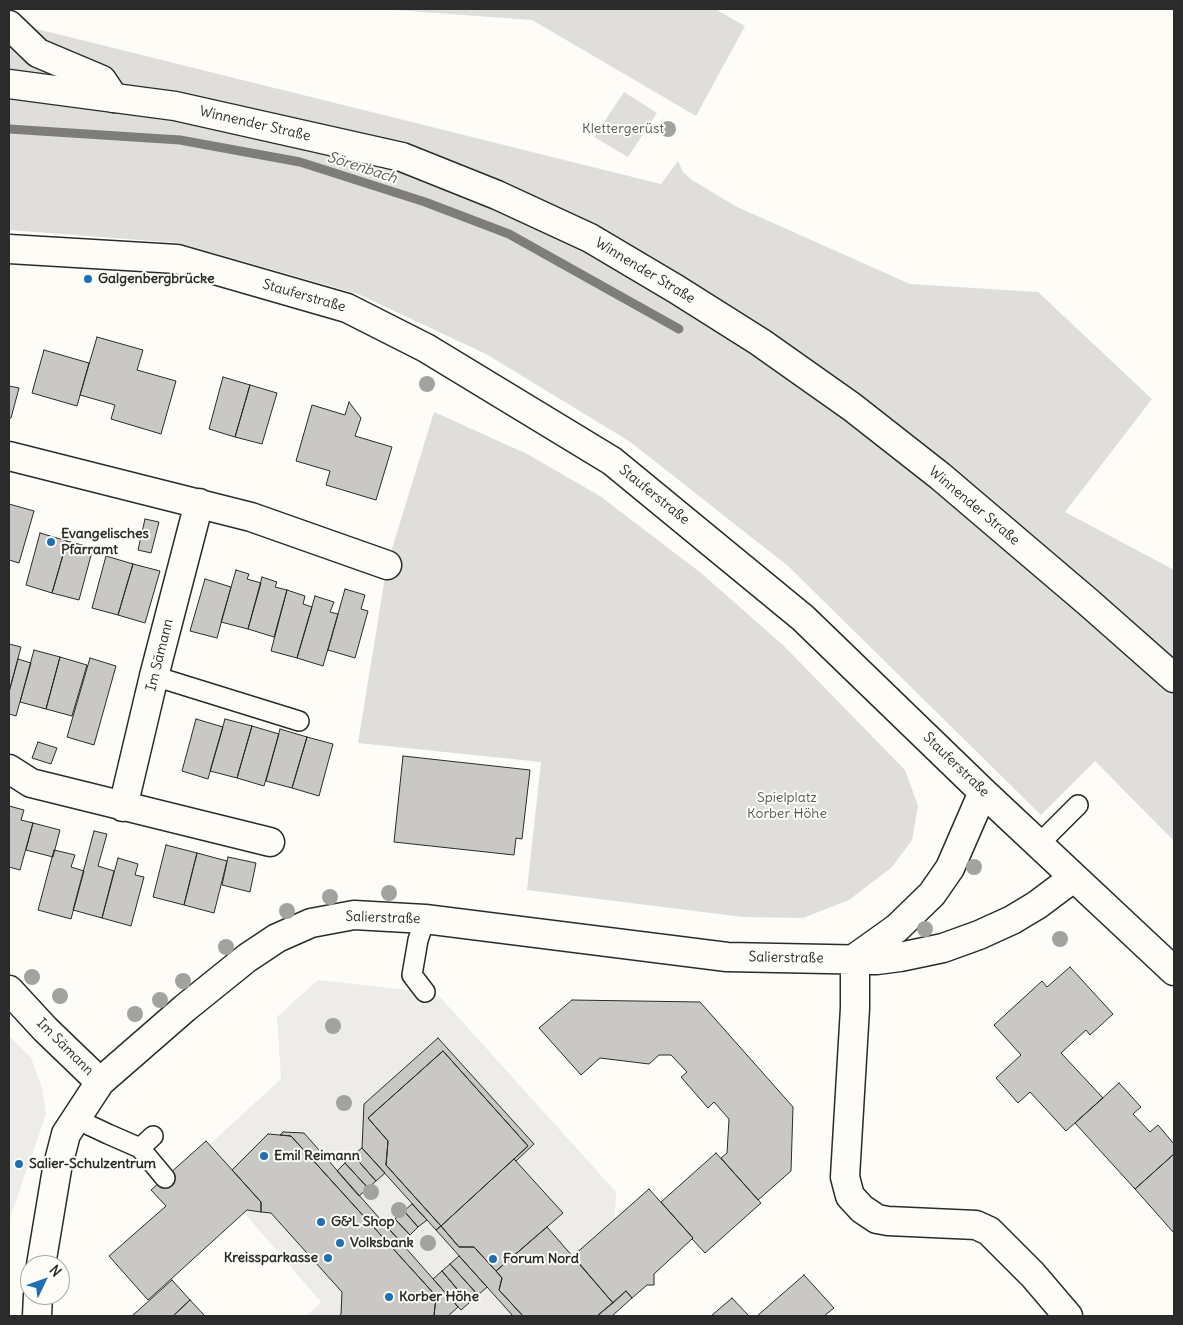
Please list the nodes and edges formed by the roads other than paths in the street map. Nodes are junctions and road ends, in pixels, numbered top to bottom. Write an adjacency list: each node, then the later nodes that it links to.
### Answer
1 (9, 25): 3 (street)
2 (9, 84): 3 (street, Winnender Straße)
3 (114, 98): 9 (street, Winnender Straße)
4 (9, 249): 12 (street, Stauferstraße)
5 (9, 456): 6 (street)
6 (199, 504): 7 (street); 8 (street, Im Sämann)
7 (387, 565)
8 (154, 676): 10 (lane); 14 (street, Im Sämann)
9 (1174, 678)
10 (299, 722)
11 (9, 769): 14 (street)
12 (984, 792): 16 (street, Stauferstraße); 19 (street)
13 (1078, 805): 16 (lane)
14 (123, 807): 15 (street)
15 (270, 842)
16 (1039, 844): 17 (street, Stauferstraße)
17 (1074, 878): 19 (street, Salierstraße); 20 (street, Stauferstraße)
18 (425, 919): 19 (street, Salierstraße); 22 (lane); 23 (street, Salierstraße)
19 (855, 958): 27 (street)
20 (1174, 971)
21 (9, 990): 23 (street, Im Sämann)
22 (424, 992)
23 (100, 1082): 24 (street, Salierstraße)
24 (76, 1118): 25 (lane); 26 (street, Salierstraße)
25 (165, 1178)
26 (43, 1255)
27 (1068, 1316)

